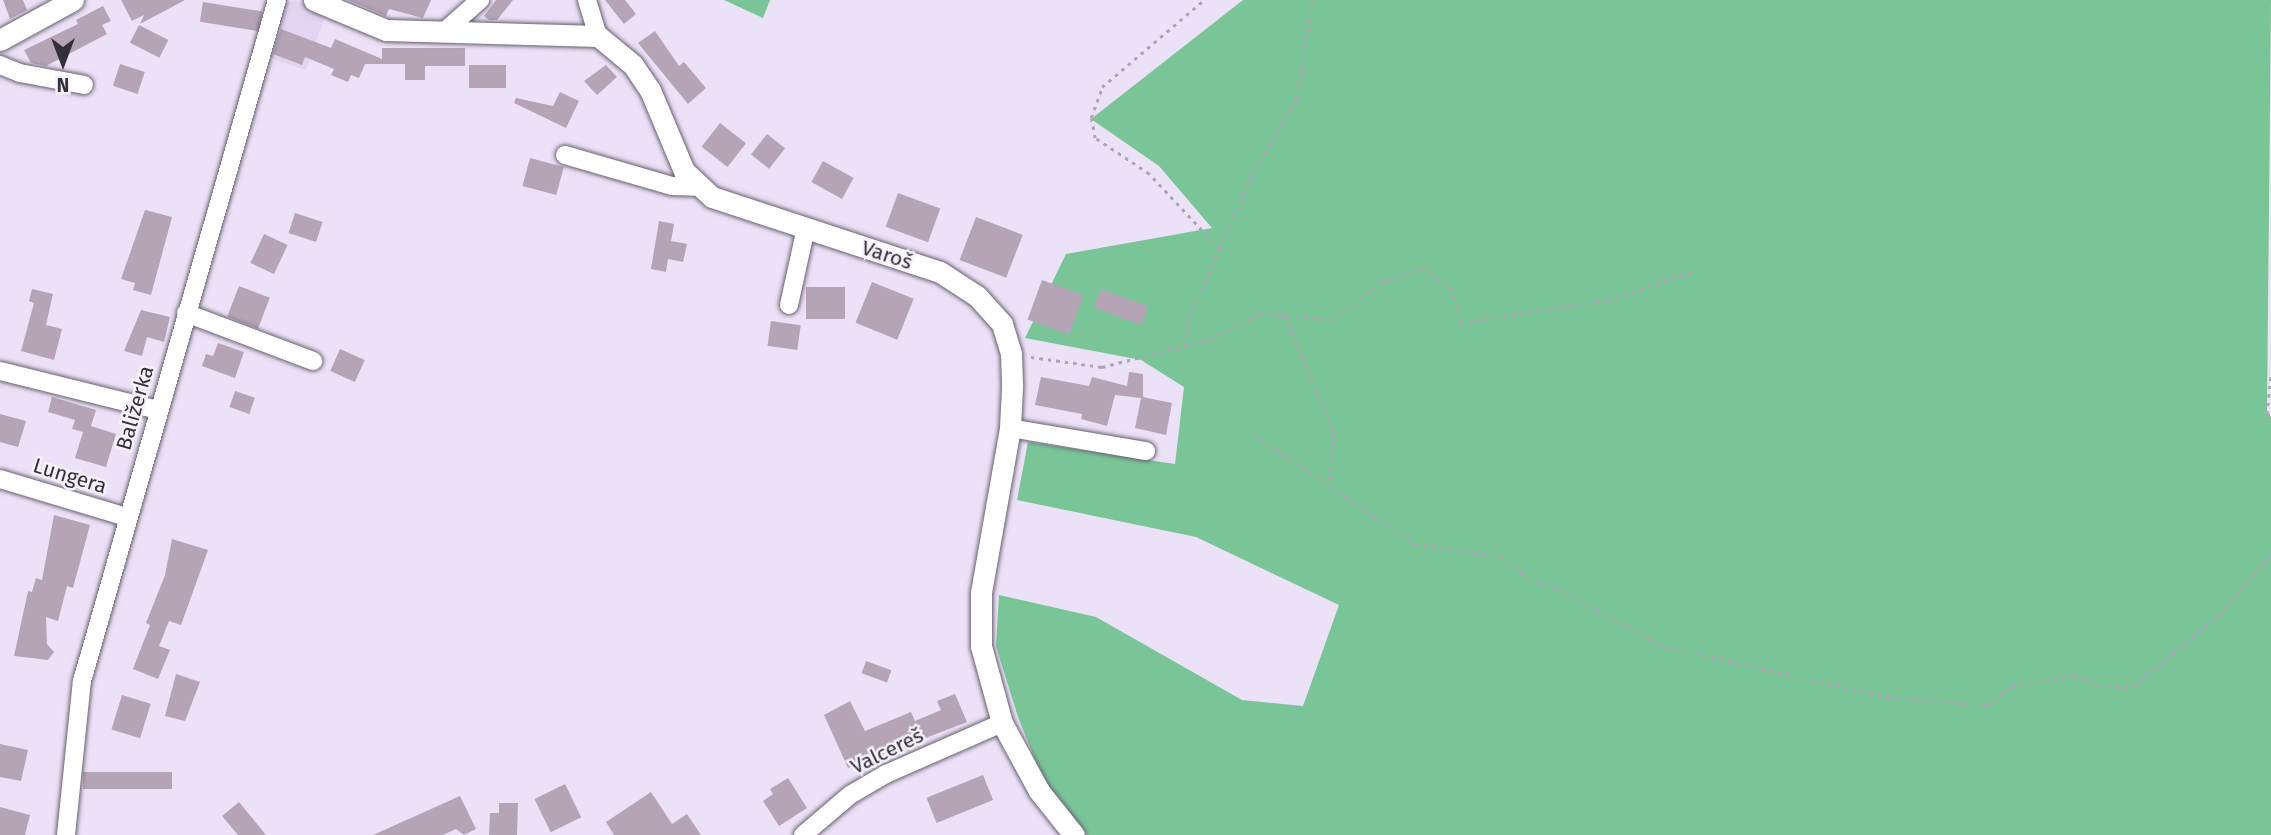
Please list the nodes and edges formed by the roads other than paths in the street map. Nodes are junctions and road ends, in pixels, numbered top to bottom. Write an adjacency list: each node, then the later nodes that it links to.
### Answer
1 (73, 0): 8 (main road)
2 (277, 0): 15 (street, Baližerka)
3 (314, 0): 6 (main road)
4 (480, 0): 6 (street)
5 (587, 0): 7 (street)
6 (445, 31): 7 (main road)
7 (598, 36): 12 (main road, Varoš)
8 (0, 40)
9 (0, 65): 10 (street)
10 (84, 85)
11 (565, 155): 12 (street)
12 (697, 187): 13 (main road, Varoš)
13 (806, 228): 14 (street); 19 (main road, Varoš)
14 (789, 305)
15 (186, 313): 16 (street); 18 (street, Baližerka)
16 (313, 361)
17 (0, 370): 18 (street)
18 (158, 410): 22 (street, Baližerka)
19 (1010, 428): 20 (street); 23 (main road, Varoš)
20 (1146, 451)
21 (0, 479): 22 (street, Lungera)
22 (127, 517): 24 (street, Baližerka)
23 (1002, 723): 25 (street, Valcereš); 26 (main road, Varoš)
24 (66, 835)
25 (803, 835)
26 (1074, 835)

